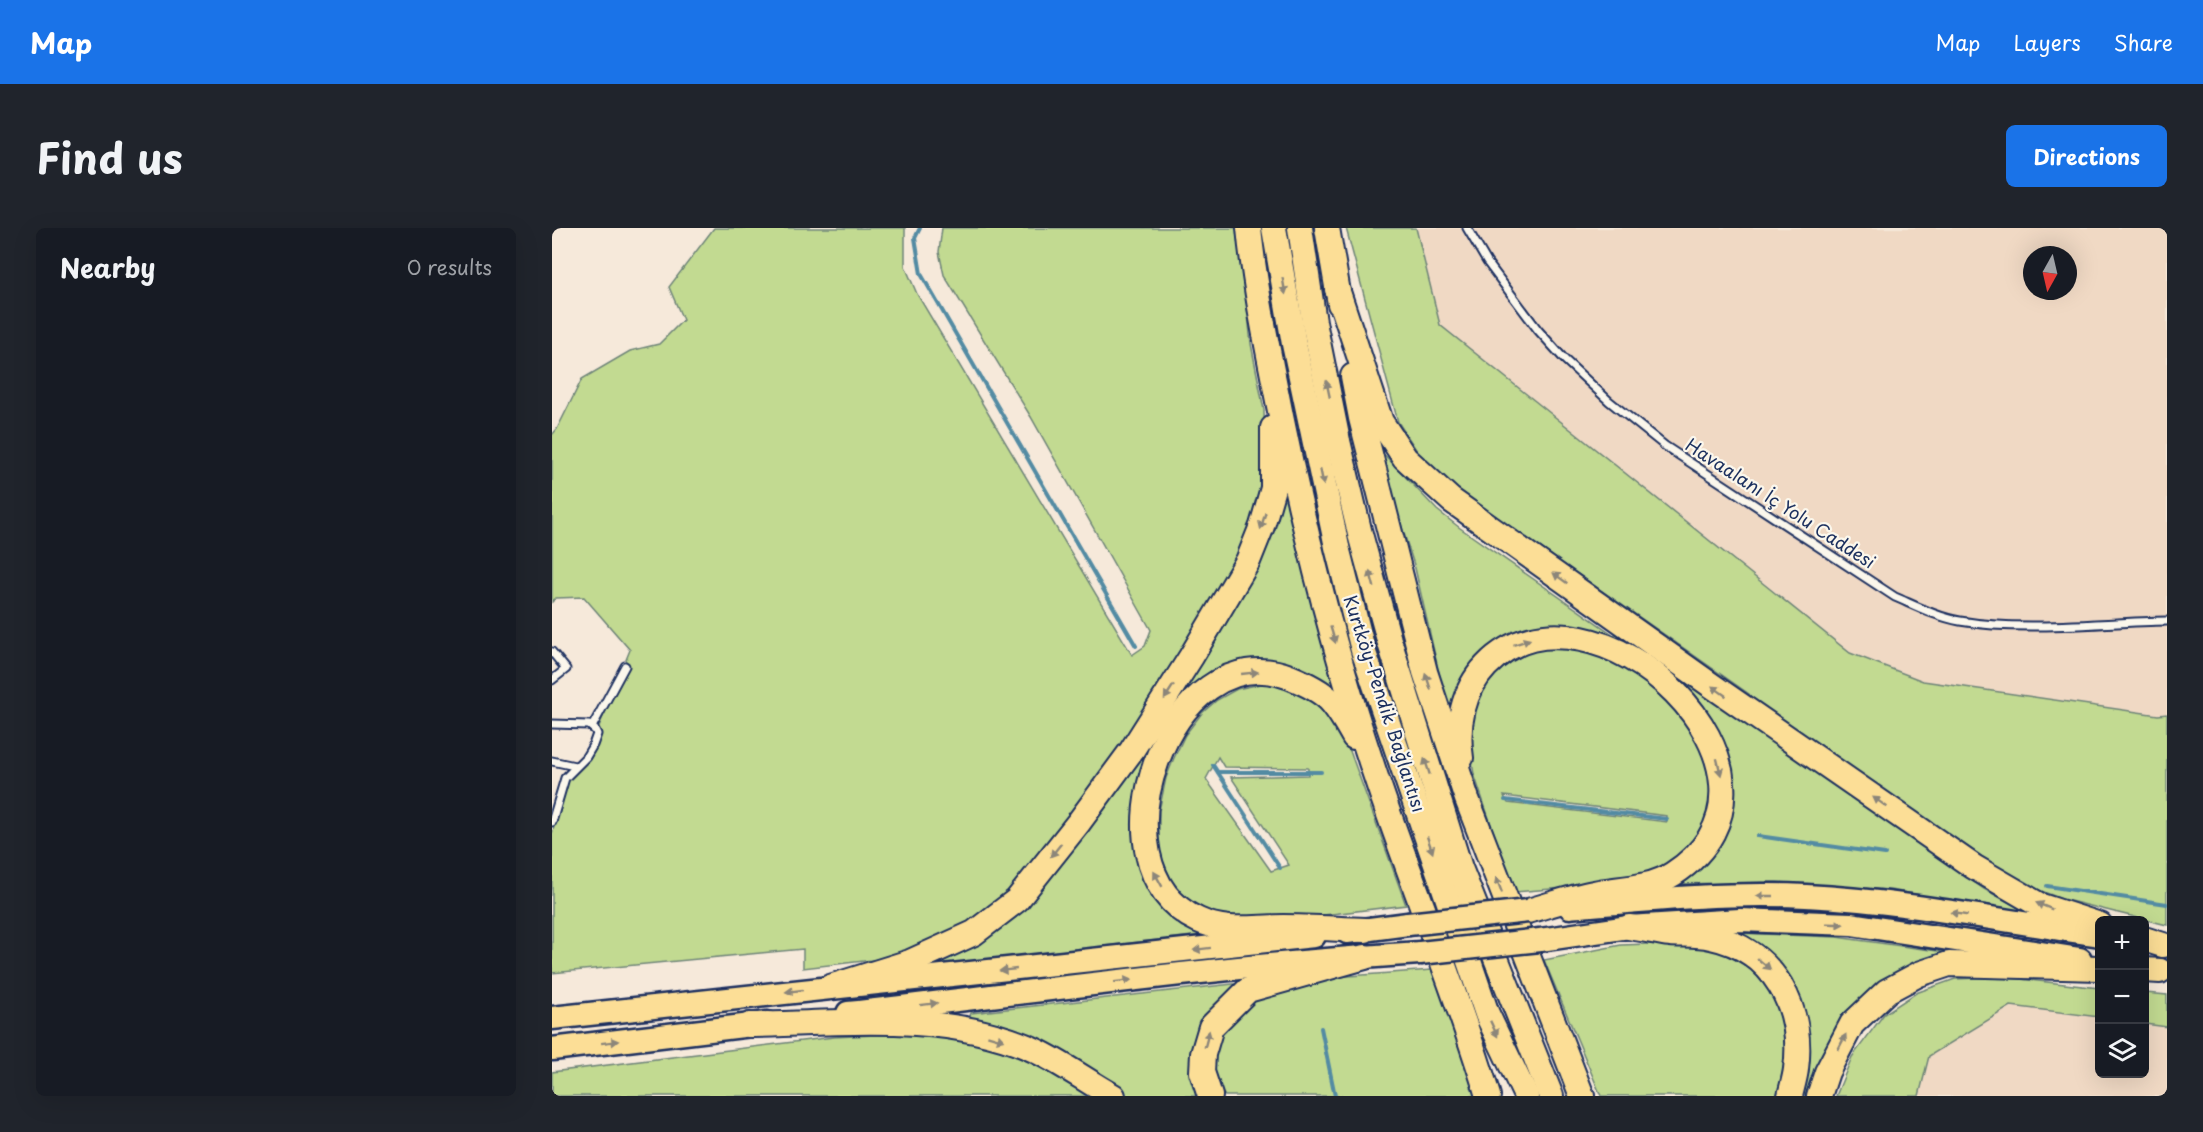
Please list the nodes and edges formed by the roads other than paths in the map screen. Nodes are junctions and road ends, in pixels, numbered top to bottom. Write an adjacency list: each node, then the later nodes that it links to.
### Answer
1 (1249, 228): 7 (highway)
2 (1274, 228): 37 (highway, Kurtköy-Pendik Bağlantısı, one-way to 37)
3 (1300, 228): 38 (highway, Kurtköy-Pendik Bağlantısı, one-way to 3)
4 (1327, 228): 6 (highway)
5 (1467, 228): 8 (lane, Havaalanı İç Yolu Caddesi)
6 (1337, 289): 17 (highway, one-way to 6); 20 (highway, one-way to 6)
7 (1270, 359): 16 (highway, one-way to 16); 27 (highway, one-way to 27)
8 (2167, 621)
9 (552, 652): 11 (lane)
10 (625, 666): 13 (lane)
11 (552, 680)
12 (552, 724): 13 (lane)
13 (592, 727): 15 (lane)
14 (552, 761): 15 (lane)
15 (575, 766): 18 (lane)
16 (1374, 770): 22 (highway, one-way to 16); 30 (highway)
17 (1467, 799): 19 (highway, one-way to 19); 32 (highway, one-way to 17)
18 (552, 822)
19 (1528, 911): 22 (highway, bridge); 23 (highway, one-way to 19)
20 (2095, 923)
21 (1629, 927): 24 (highway, bridge); 25 (highway, one-way to 25); 39 (highway, one-way to 39)
22 (1365, 930): 27 (highway, one-way to 27)
23 (2095, 934)
24 (1365, 957): 29 (highway, one-way to 24); 34 (highway, one-way to 24)
25 (2095, 961)
26 (2095, 968): 40 (highway, one-way to 26)
27 (830, 987): 28 (highway, one-way to 28)
28 (552, 1018)
29 (750, 1025): 31 (highway, one-way to 29); 33 (highway, one-way to 33)
30 (1472, 1043): 35 (highway); 36 (highway)
31 (552, 1049)
32 (1580, 1090)
33 (1113, 1096)
34 (1210, 1096)
35 (1488, 1096)
36 (1496, 1096)
37 (1526, 1096)
38 (1551, 1096)
39 (1790, 1096)
40 (1819, 1096)

